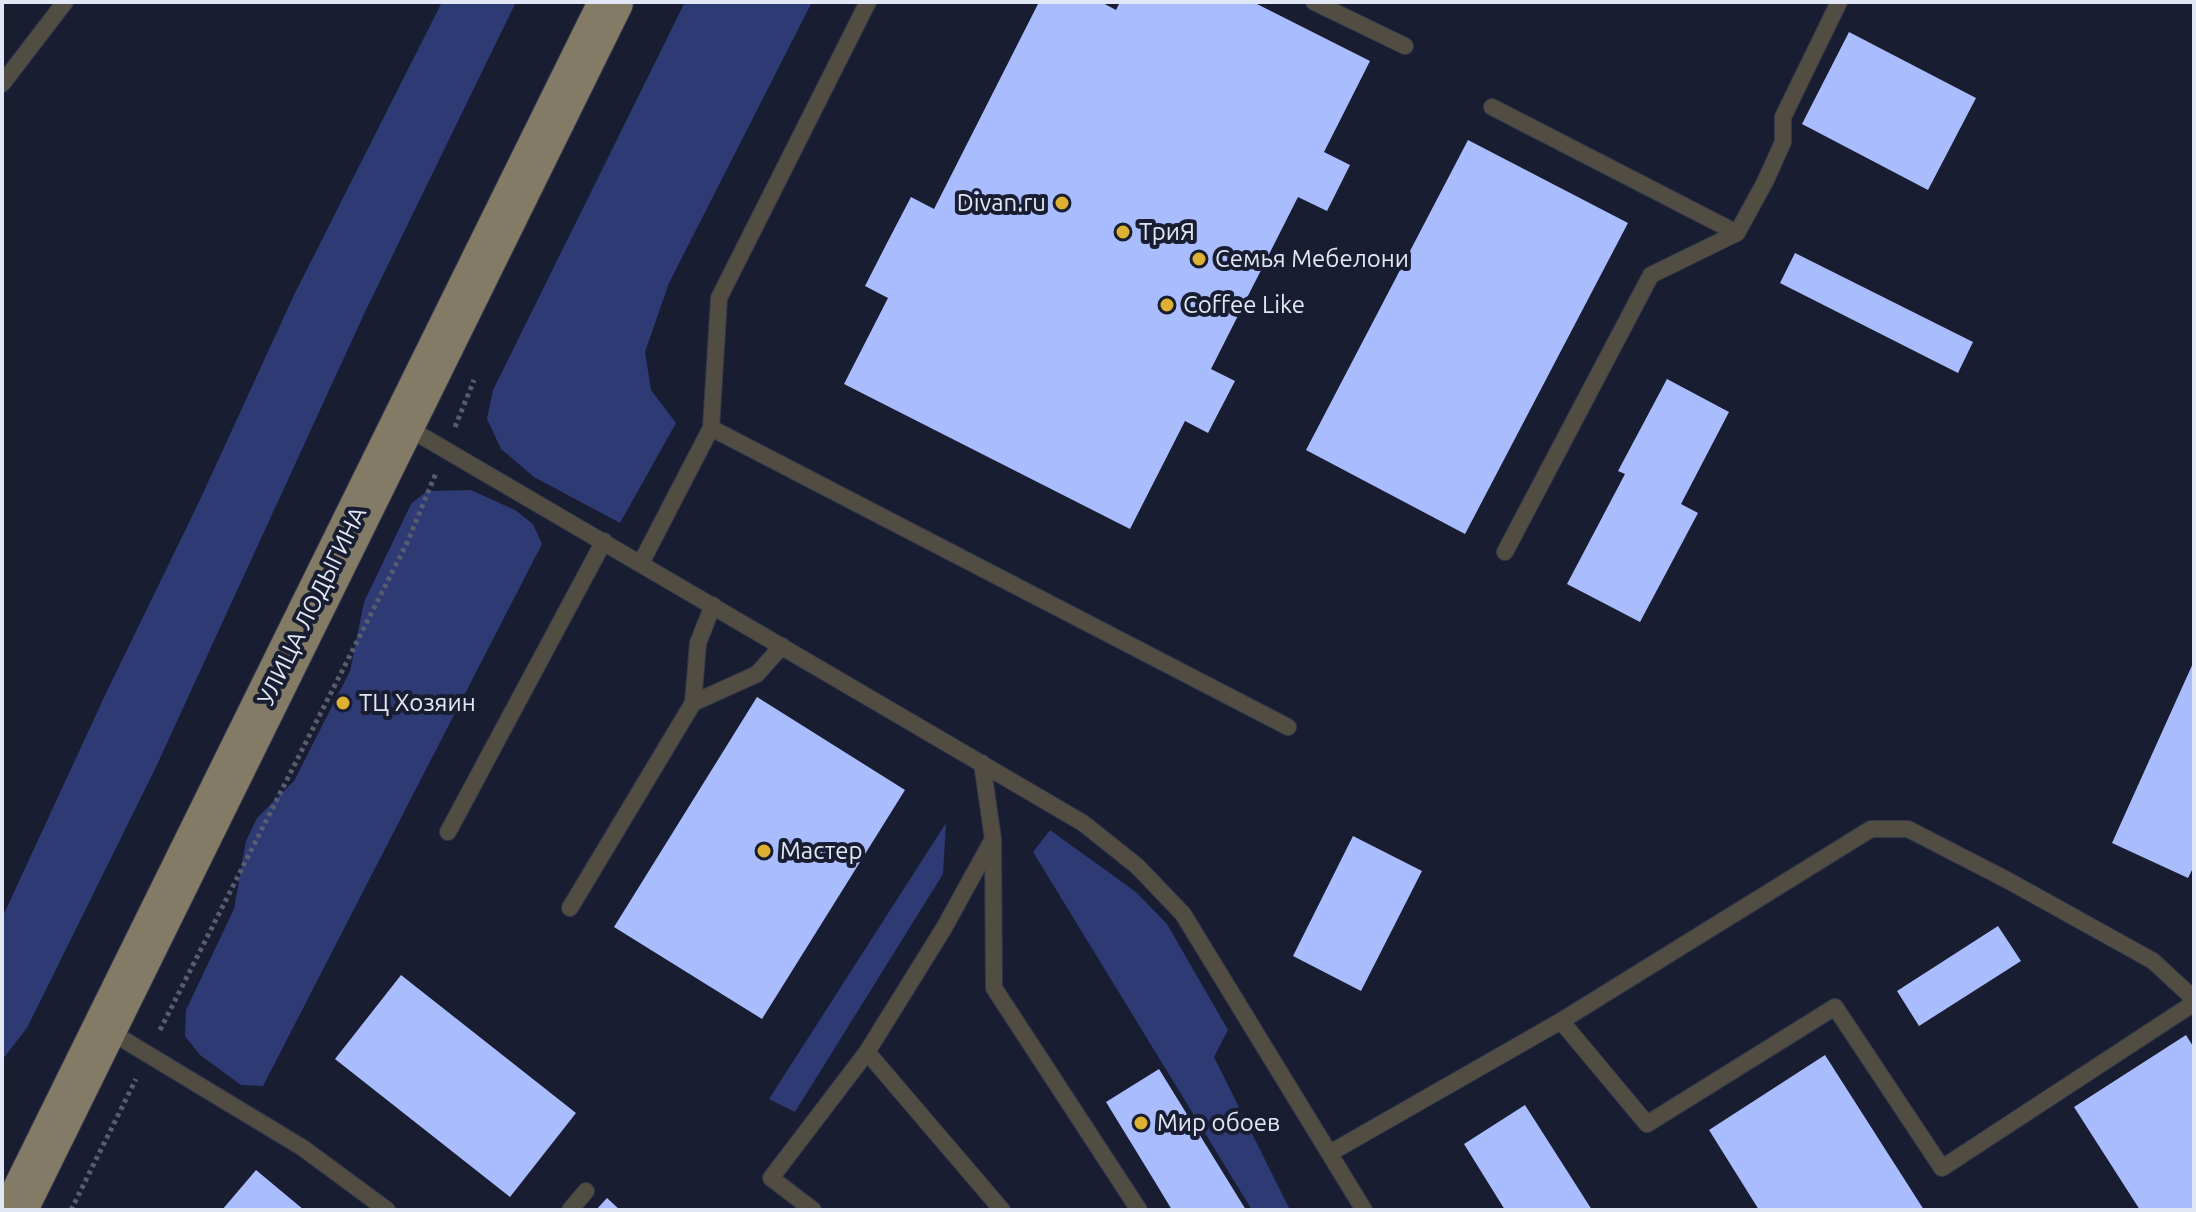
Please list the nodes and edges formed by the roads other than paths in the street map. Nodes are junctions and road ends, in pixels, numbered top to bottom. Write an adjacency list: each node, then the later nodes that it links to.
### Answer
1 (65, 2): 7 (lane)
2 (611, 2): 10 (main road, УЛИЦА ЛОДЫГИНА)
3 (868, 2): 11 (lane)
4 (1314, 2): 6 (lane)
5 (1839, 2): 9 (lane)
6 (1405, 46)
7 (2, 84)
8 (1492, 107): 9 (lane)
9 (1737, 233): 13 (lane)
10 (402, 424): 12 (lane); 25 (main road, УЛИЦА ЛОДЫГИНА)
11 (711, 428): 14 (lane); 18 (lane)
12 (604, 541): 14 (lane); 20 (lane)
13 (1505, 552)
14 (641, 563): 15 (lane)
15 (713, 605): 16 (lane); 17 (lane)
16 (782, 646): 17 (lane); 19 (lane)
17 (693, 703): 22 (lane)
18 (1288, 727)
19 (982, 763): 21 (lane); 27 (lane)
20 (448, 832)
21 (993, 839): 26 (lane); 34 (lane)
22 (570, 908)
23 (2194, 1001): 24 (lane); 24 (lane)
24 (1561, 1021): 27 (lane)
25 (104, 1028): 29 (main road, УЛИЦА ЛОДЫГИНА); 30 (lane)
26 (867, 1052): 32 (lane); 33 (lane)
27 (1330, 1153): 35 (lane)
28 (586, 1191): 31 (lane)
29 (15, 1210)
30 (387, 1210)
31 (570, 1210)
32 (813, 1210)
33 (1002, 1210)
34 (1139, 1210)
35 (1364, 1210)

